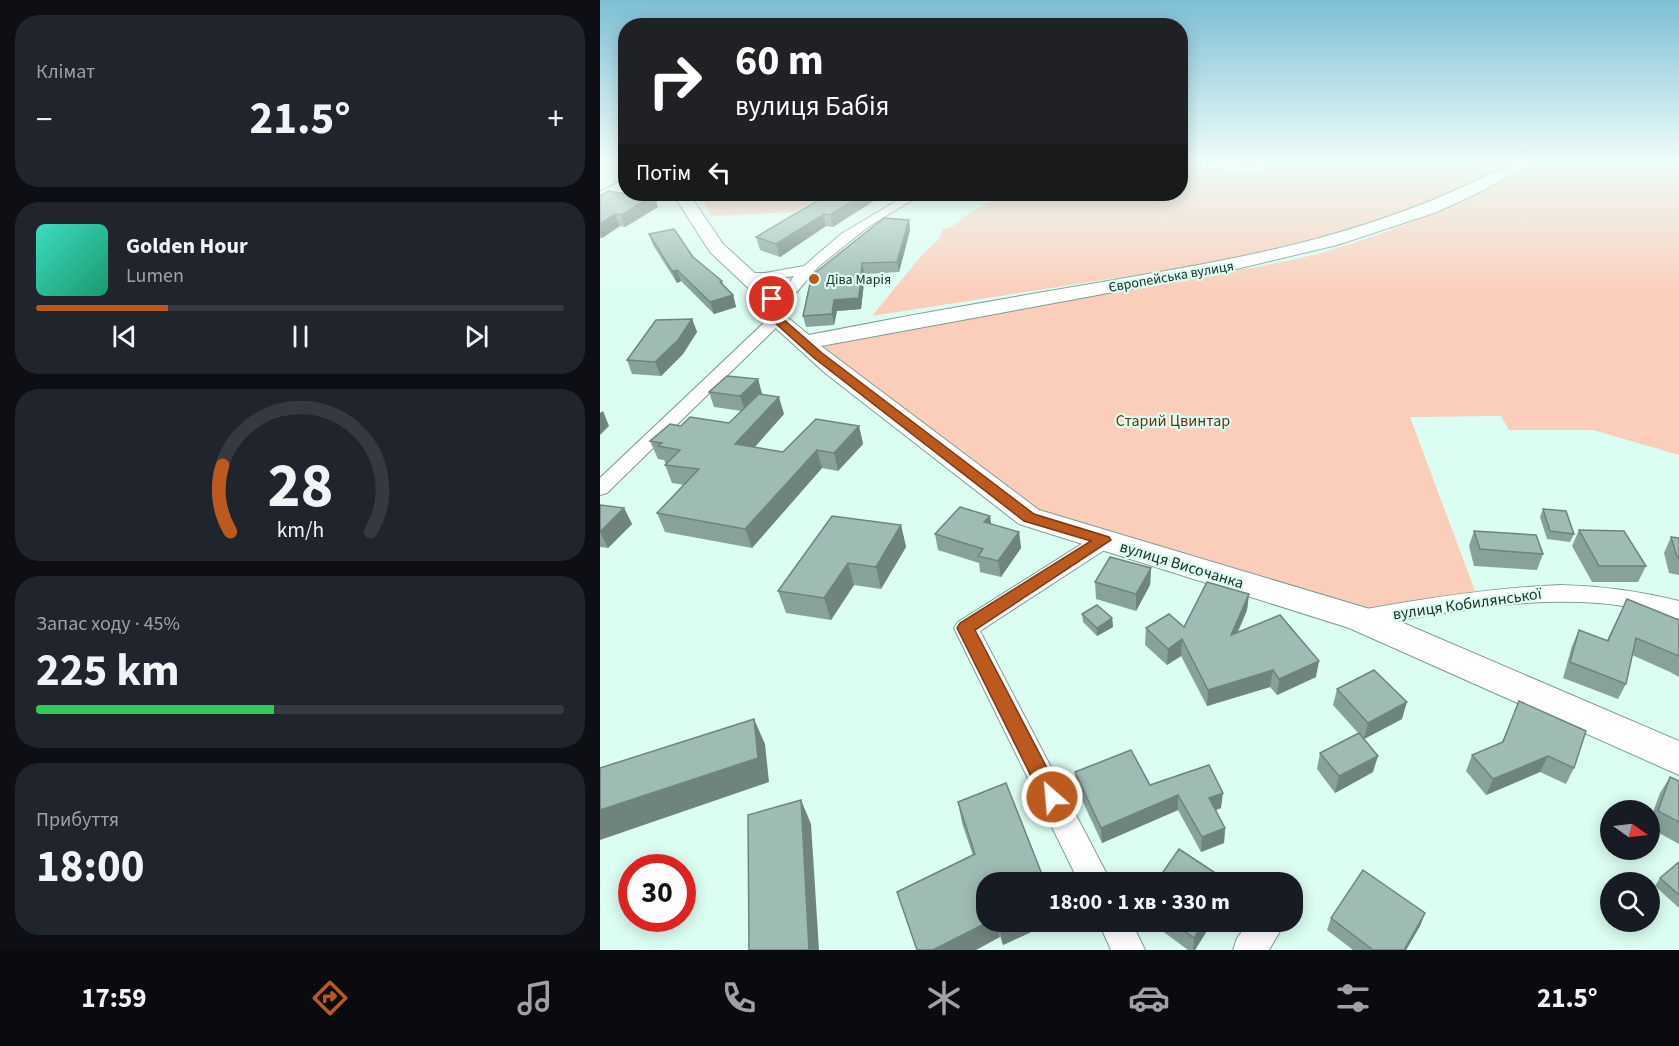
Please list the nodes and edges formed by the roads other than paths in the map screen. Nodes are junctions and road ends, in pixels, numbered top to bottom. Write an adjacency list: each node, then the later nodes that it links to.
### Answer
1 (688, 205): 5 (street, вулиця Височанка)
2 (897, 205): 4 (street)
3 (1432, 205): 7 (street, Європейська вулиця)
4 (808, 269): 5 (street); 6 (street)
5 (744, 276): 6 (street, вулиця Височанка)
6 (777, 319): 7 (street, вулиця Височанка); 8 (street)
7 (803, 343): 9 (street, вулиця Височанка)
8 (600, 489)
9 (1104, 540): 11 (street, вулиця Височанка); 13 (street)
10 (1679, 610): 11 (street, вулиця Кобилянської)
11 (1361, 619): 12 (street, вулиця Височанка)
12 (1679, 758)
13 (1090, 872)
14 (1120, 932): 16 (street)
15 (1262, 932): 17 (street)
16 (1129, 950)
17 (1249, 950)

